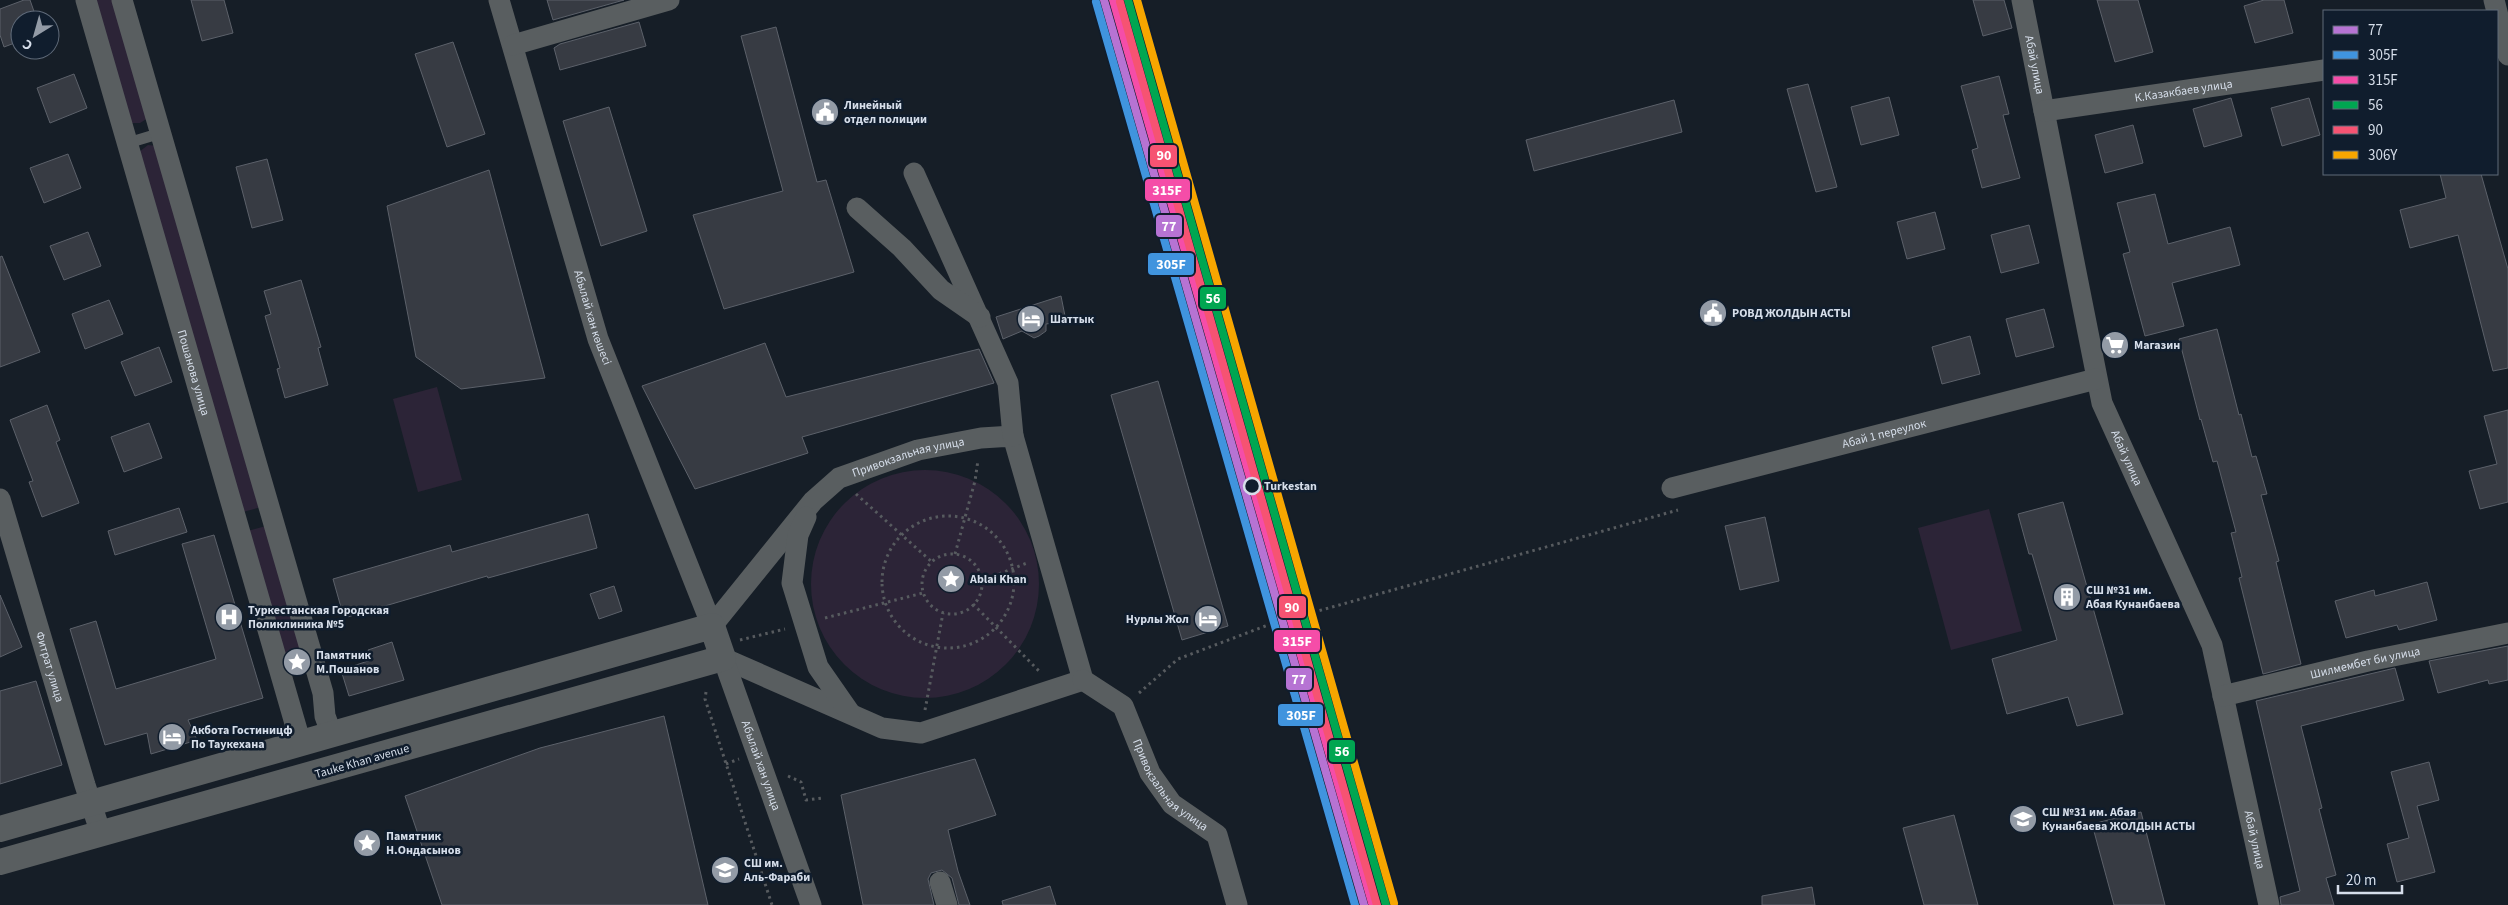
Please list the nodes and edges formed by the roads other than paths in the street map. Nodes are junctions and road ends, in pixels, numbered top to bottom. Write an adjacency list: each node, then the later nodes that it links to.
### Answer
1 (86, 0): 12 (street, Пошанова улица)
2 (122, 0): 11 (street)
3 (499, 0): 7 (street, Абылай хан көшесі)
4 (670, 0): 7 (street)
5 (2022, 0): 10 (street, Абай улица)
6 (2498, 16): 8 (street)
7 (512, 45): 22 (street, Абылай хан көшесі)
8 (2508, 56)
9 (2323, 70): 10 (street, К.Казакбаев улица)
10 (2044, 111): 16 (street, Абай улица)
11 (161, 132): 12 (lane); 28 (street)
12 (128, 143): 29 (street, Пошанова улица)
13 (914, 173): 15 (street)
14 (857, 208): 15 (street)
15 (980, 317): 17 (street)
16 (2096, 379): 18 (street, Абай 1 переулок); 26 (street, Абай улица)
17 (1013, 436): 20 (street, Привокзальная улица); 25 (street)
18 (1672, 488)
19 (0, 499): 21 (street, Фитрат улица)
20 (813, 501): 22 (street, Привокзальная улица); 27 (street, Привокзальная улица)
21 (6, 544): 30 (street, Фитрат улица)
22 (712, 626): 24 (street, Абылай хан улица); 28 (street)
23 (2508, 634): 26 (street, Шилмембет би улица)
24 (723, 658): 27 (street); 32 (street, Tauke Khan avenue); 35 (street, Абылай хан улица)
25 (1083, 680): 27 (street); 37 (street, Привокзальная улица)
26 (2223, 696): 38 (street, Абай улица)
27 (850, 714)
28 (332, 735): 29 (street)
29 (301, 744): 30 (street)
30 (90, 804): 31 (street); 32 (street, Фитрат улица)
31 (0, 829)
32 (101, 834): 33 (street, Tauke Khan avenue)
33 (0, 862)
34 (940, 882): 36 (street)
35 (811, 905)
36 (946, 905)
37 (1238, 905)
38 (2269, 905)

